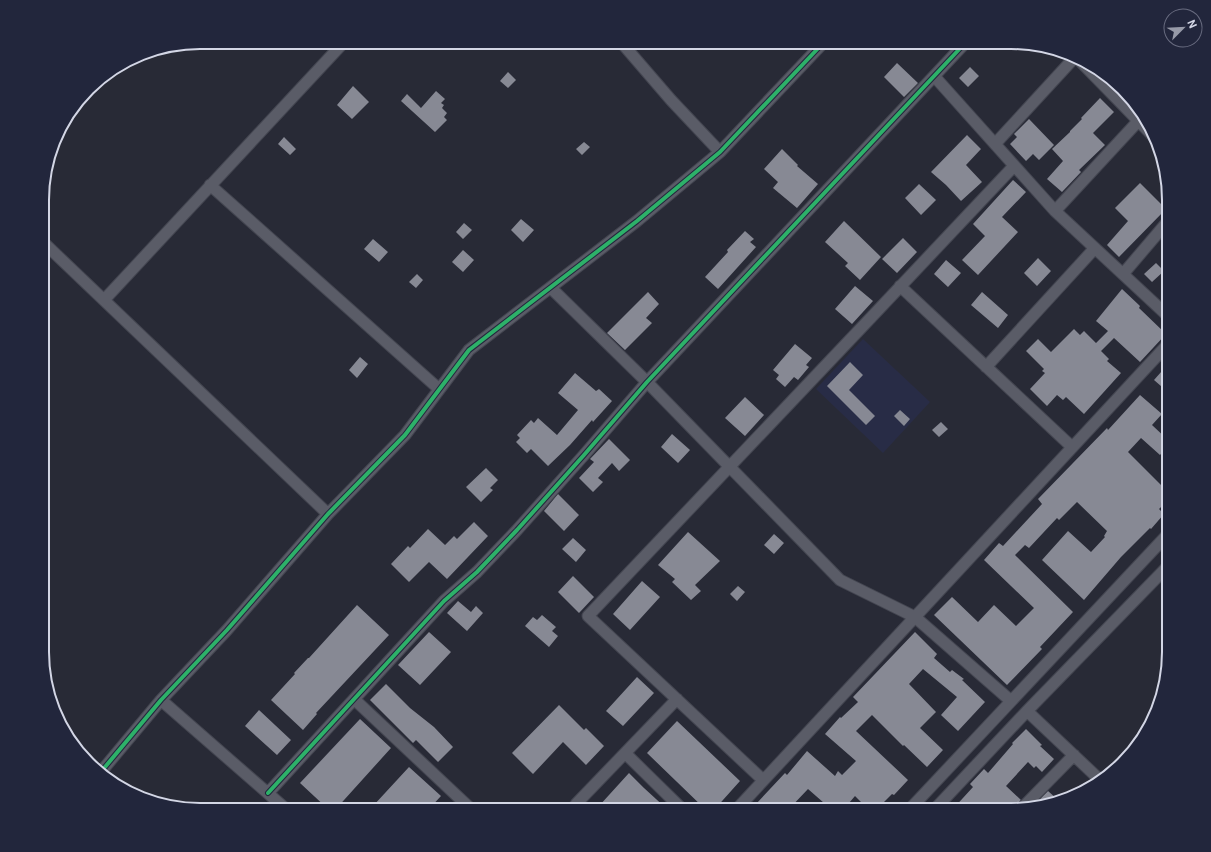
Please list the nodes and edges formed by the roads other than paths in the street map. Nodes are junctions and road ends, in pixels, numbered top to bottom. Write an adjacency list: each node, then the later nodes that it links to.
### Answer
1 (337, 49): 13 (street)
2 (627, 49): 11 (street)
3 (817, 49): 11 (street)
4 (959, 49): 7 (street)
5 (1071, 61): 10 (street)
6 (1091, 71): 8 (street)
7 (934, 76): 10 (street); 25 (street)
8 (1137, 116)
9 (1140, 119): 14 (street)
10 (995, 144): 12 (street)
11 (720, 152): 20 (street)
12 (1014, 166): 14 (street); 19 (street)
13 (210, 185): 21 (street); 26 (street)
14 (1055, 211): 17 (street)
15 (1162, 228): 18 (street)
16 (49, 248): 21 (street)
17 (1096, 248): 18 (street); 24 (street)
18 (1123, 274): 22 (street)
19 (900, 286): 24 (street); 28 (street)
20 (551, 288): 25 (street); 26 (street)
21 (104, 300): 29 (street)
22 (1162, 310)
23 (1162, 351): 27 (street)
24 (986, 367): 27 (street)
25 (647, 382): 28 (street); 33 (street)
26 (439, 389): 29 (street)
27 (1072, 447): 32 (street)
28 (731, 468): 32 (street); 34 (street)
29 (328, 514): 35 (street)
30 (1162, 540): 36 (street)
31 (1162, 572): 37 (street)
32 (915, 617): 36 (street); 42 (street)
33 (354, 699): 43 (street); 46 (street)
34 (677, 699): 38 (street); 42 (street)
35 (161, 700): 40 (street); 43 (street)
36 (1011, 701): 50 (street)
37 (1027, 711): 39 (street); 51 (street)
38 (625, 753): 47 (street); 48 (street)
39 (1074, 755): 41 (street); 44 (street)
40 (104, 769)
41 (1097, 777)
42 (763, 780): 49 (street)
43 (268, 794): 45 (street)
44 (1028, 802)
45 (279, 803)
46 (465, 803)
47 (582, 803)
48 (676, 803)
49 (742, 803)
50 (916, 803)
51 (941, 803)

